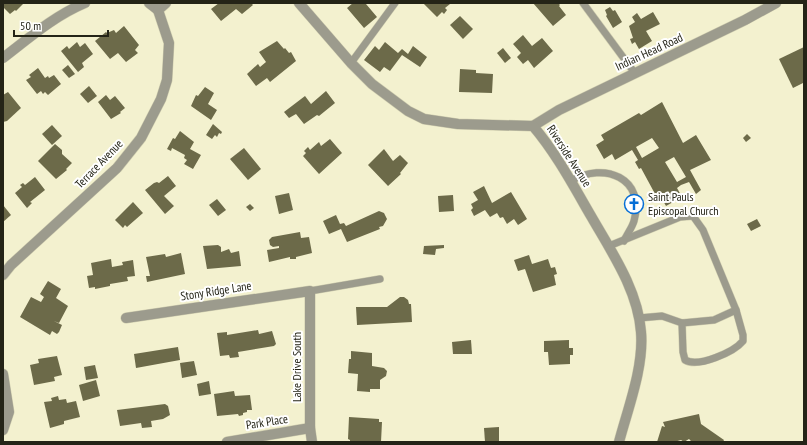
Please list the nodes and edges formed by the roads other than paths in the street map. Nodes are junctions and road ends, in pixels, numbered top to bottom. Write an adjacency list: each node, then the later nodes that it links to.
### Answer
1 (85, 3): 8 (street)
2 (148, 3): 7 (street)
3 (299, 3): 9 (street, Riverside Avenue)
4 (395, 3): 9 (lane)
5 (583, 3): 10 (lane)
6 (776, 3): 10 (street, Indian Head Road)
7 (162, 6): 15 (street, Terrace Avenue)
8 (3, 58)
9 (351, 63): 11 (street, Riverside Avenue)
10 (634, 72): 11 (street, Indian Head Road)
11 (534, 126): 12 (street, Riverside Avenue)
12 (571, 182): 13 (lane); 14 (street, Riverside Avenue)
13 (624, 241): 14 (lane); 18 (lane)
14 (609, 246): 20 (street, Riverside Avenue)
15 (3, 275)
16 (380, 279): 17 (lane)
17 (310, 291): 19 (street, Stony Ridge Lane); 23 (street, Lake Drive South)
18 (736, 310): 21 (lane); 21 (lane)
19 (126, 318)
20 (639, 318): 21 (lane); 27 (street, Riverside Avenue)
21 (682, 323)
22 (3, 374): 24 (street)
23 (310, 428): 25 (street, Park Place); 26 (street, Lake Drive South)
24 (3, 430)
25 (227, 442)
26 (312, 442)
27 (619, 442)

